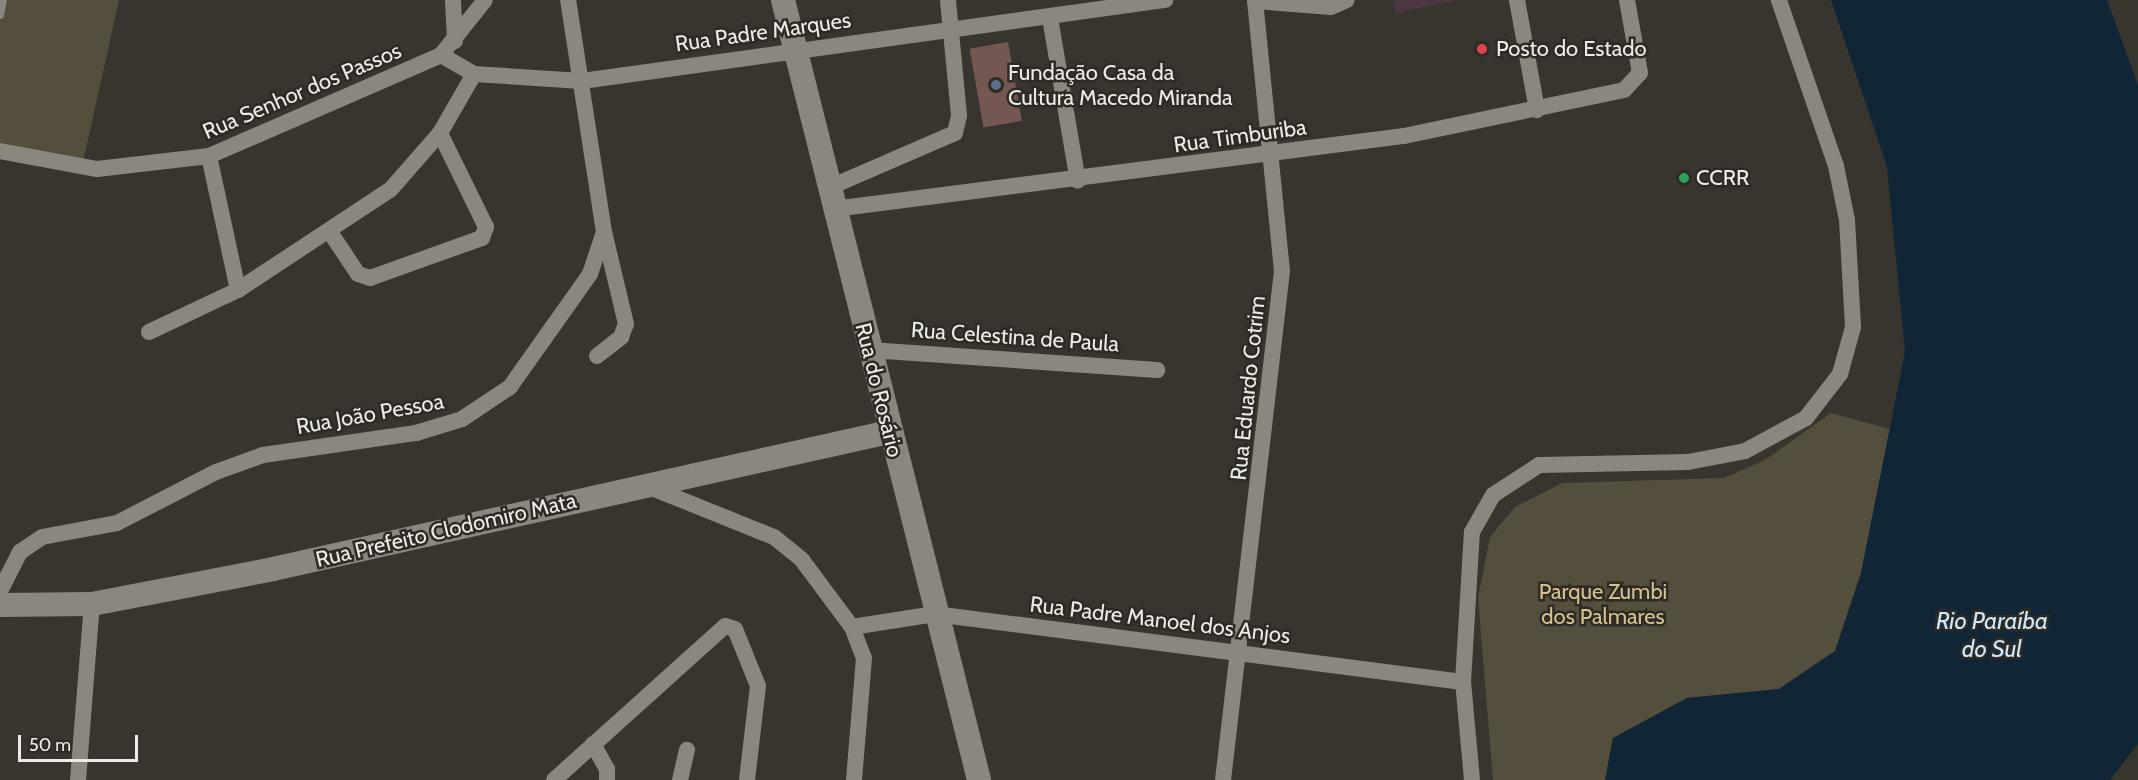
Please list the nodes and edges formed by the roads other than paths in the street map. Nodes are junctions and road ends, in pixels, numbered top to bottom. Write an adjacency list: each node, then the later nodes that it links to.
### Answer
1 (3, 0): 13 (lane)
2 (453, 0): 16 (street)
3 (485, 0): 16 (street)
4 (568, 0): 20 (street, Rua João Pessoa)
5 (783, 0): 17 (street, Rua do Rosário)
6 (948, 0): 15 (street)
7 (1165, 0): 14 (street, Rua Padre Marques)
8 (1255, 0): 9 (street); 24 (street, Rua Eduardo Cotrim)
9 (1346, 0)
10 (1517, 0): 21 (street)
11 (1627, 0): 21 (street, Rua Timburiba)
12 (1779, 0): 43 (street)
13 (0, 15)
14 (1050, 18): 15 (street, Rua Padre Marques); 26 (street)
15 (953, 29): 17 (street, Rua Padre Marques); 27 (street)
16 (454, 41): 18 (street)
17 (796, 50): 20 (street, Rua Padre Marques); 27 (street, Rua do Rosário)
18 (441, 55): 19 (street, Rua Padre Marques); 25 (street, Rua Senhor dos Passos)
19 (474, 74): 20 (street, Rua Padre Marques); 22 (street)
20 (582, 81): 29 (street, Rua João Pessoa)
21 (1537, 110): 24 (street, Rua Timburiba)
22 (440, 133): 28 (street); 28 (street)
23 (0, 151): 25 (street, Rua Senhor dos Passos)
24 (1272, 154): 26 (street, Rua Timburiba); 42 (street, Rua Eduardo Cotrim)
25 (209, 156): 30 (street)
26 (1078, 181): 27 (street, Rua Timburiba)
27 (831, 198): 32 (street, Rua do Rosário)
28 (330, 232): 30 (street)
29 (604, 232): 33 (street); 37 (street, Rua João Pessoa)
30 (238, 290): 31 (street)
31 (149, 332)
32 (870, 350): 34 (street, Rua Celestina de Paula); 35 (street, Rua do Rosário)
33 (597, 356)
34 (1157, 370)
35 (889, 432): 36 (street, Rua Prefeito Clodomiro Mata); 40 (street, Rua do Rosário)
36 (646, 485): 38 (street, Rua Prefeito Clodomiro Mata); 41 (street)
37 (0, 591)
38 (92, 604): 39 (street, Rua Prefeito Clodomiro Mata); 46 (street)
39 (0, 605)
40 (935, 614): 41 (street, Rua Padre Manoel dos Anjos); 42 (street, Rua Padre Manoel dos Anjos); 52 (street, Rua do Rosário)
41 (852, 627): 51 (street)
42 (1239, 654): 43 (street, Rua Padre Manoel dos Anjos); 53 (street, Rua Eduardo Cotrim)
43 (1463, 682): 54 (street)
44 (593, 744): 47 (street); 48 (street); 50 (street)
45 (687, 750): 49 (street)
46 (78, 780)
47 (554, 780)
48 (607, 780)
49 (680, 780)
50 (747, 780)
51 (854, 780)
52 (979, 780)
53 (1223, 780)
54 (1472, 780)

